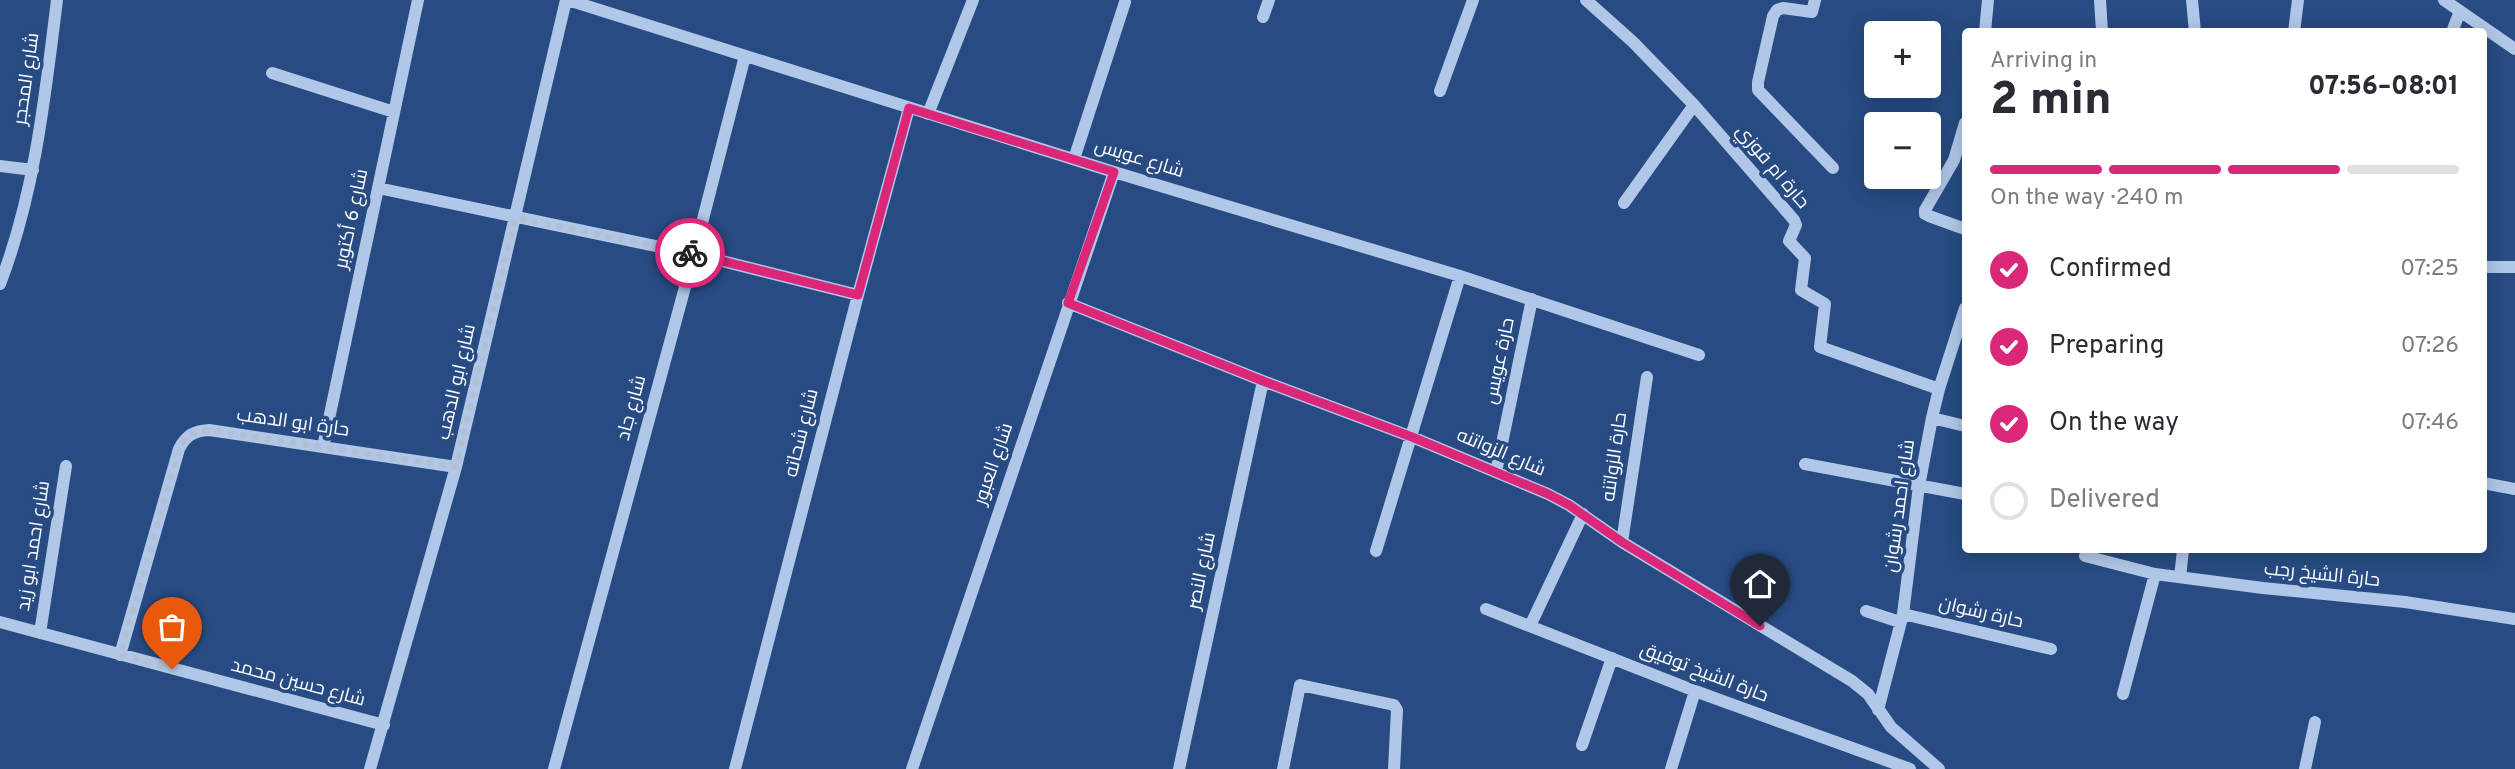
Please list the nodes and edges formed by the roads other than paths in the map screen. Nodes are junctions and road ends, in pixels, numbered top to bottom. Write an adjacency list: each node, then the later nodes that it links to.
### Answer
1 (57, 0): 36 (street, شارع المحجر)
2 (418, 0): 30 (street, شارع 6 أكتوبر)
3 (567, 0): 25 (street, شارع عويس); 40 (street, شارع ابو الدهب)
4 (973, 0): 31 (street)
5 (1269, 0): 16 (street)
6 (1473, 0): 27 (street)
7 (1586, 0): 28 (street, حارة ام فوزي)
8 (1815, 0): 35 (street)
9 (1988, 0): 17 (street)
10 (2100, 0): 18 (street)
11 (2192, 0): 19 (street)
12 (2298, 0): 20 (street)
13 (2444, 0): 15 (street)
14 (1125, 2): 33 (street)
15 (2460, 11): 21 (street); 22 (street)
16 (1263, 17)
17 (1985, 28)
18 (2102, 28)
19 (2195, 28)
20 (2294, 28)
21 (2454, 28)
22 (2485, 28)
23 (2487, 30): 24 (street)
24 (2515, 49)
25 (745, 56): 29 (street, شارع عويس); 42 (street, شارع جاد)
26 (272, 73): 30 (street)
27 (1440, 91)
28 (1694, 105): 39 (street); 54 (street, حارة ام فوزي)
29 (909, 108): 31 (street, شارع عويس); 47 (street, شارع شحاته)
30 (394, 112): 38 (street, شارع 6 أكتوبر)
31 (929, 114): 33 (street, شارع عويس)
32 (1962, 133): 41 (street)
33 (1074, 159): 37 (street, شارع عويس)
34 (0, 166): 36 (street)
35 (1833, 168)
36 (33, 170): 46 (street, شارع المحجر)
37 (1114, 172): 45 (street, شارع عويس); 49 (street, شارع العبور)
38 (378, 188): 40 (street); 58 (street, شارع 6 أكتوبر)
39 (1624, 203)
40 (515, 218): 42 (street); 61 (street, شارع ابو الدهب)
41 (1962, 228)
42 (694, 254): 47 (street); 91 (street, شارع جاد)
43 (2487, 267): 44 (street)
44 (2515, 267)
45 (1460, 276): 48 (street, شارع عويس); 57 (street)
46 (0, 284)
47 (858, 295): 92 (street, شارع شحاته)
48 (1532, 299): 51 (street, شارع عويس); 62 (street, حارة عويس)
49 (1068, 303): 53 (street, شارع الزواتنه); 93 (street, شارع العبور)
50 (1962, 317): 54 (street, شارع احمد رشوان)
51 (1699, 355)
52 (1647, 377): 68 (street, حارة الزواتنه)
53 (1263, 381): 57 (street, شارع الزواتنه); 94 (street, شارع النصر)
54 (1939, 389): 55 (street, شارع احمد رشوان)
55 (1932, 418): 56 (street); 64 (street, شارع احمد رشوان)
56 (1962, 425)
57 (1412, 437): 62 (street, شارع الزواتنه); 69 (street)
58 (323, 447): 61 (street, حارة ابو الدهب); 82 (street, حارة ابو الدهب)
59 (1805, 464): 64 (street)
60 (66, 466): 80 (street, شارع احمد ابو زيد)
61 (456, 467): 88 (street, شارع ابو الدهب)
62 (1496, 472): 67 (street, شارع الزواتنه)
63 (2487, 483): 65 (street)
64 (1919, 486): 66 (street); 76 (street, شارع احمد رشوان)
65 (2515, 489)
66 (1962, 493)
67 (1583, 514): 68 (street, شارع الزواتنه); 79 (street)
68 (1622, 542): 86 (street, شارع الزواتنه)
69 (1376, 551)
70 (2183, 553): 73 (street)
71 (2085, 555): 72 (street, حارة الشيخ رجب)
72 (2155, 574): 73 (street, حارة الشيخ رجب); 85 (street)
73 (2180, 577): 77 (street, حارة الشيخ رجب)
74 (1486, 609): 79 (street, حارة الشيخ توفيق)
75 (1866, 611): 76 (street, حارة رشوان)
76 (1901, 618): 81 (street, حارة رشوان); 86 (street, شارع احمد رشوان)
77 (2515, 620)
78 (0, 622): 80 (street, شارع حسين محمد)
79 (1530, 626): 83 (street, حارة الشيخ توفيق)
80 (40, 633): 82 (street, شارع حسين محمد)
81 (2051, 649)
82 (120, 655): 88 (street, شارع حسين محمد)
83 (1612, 658): 84 (street, حارة الشيخ توفيق); 89 (street)
84 (1695, 691): 97 (street); 98 (street, حارة الشيخ توفيق)
85 (2123, 694)
86 (1878, 710): 99 (street, شارع الزواتنه)
87 (2315, 722): 100 (street)
88 (384, 725): 90 (street, شارع ابو الدهب)
89 (1582, 746)
90 (370, 769)
91 (554, 769)
92 (735, 769)
93 (912, 769)
94 (1179, 769)
95 (1283, 769): 96 (street)
96 (1394, 769)
97 (1671, 769)
98 (1910, 769)
99 (1939, 769)
100 (2305, 769)

